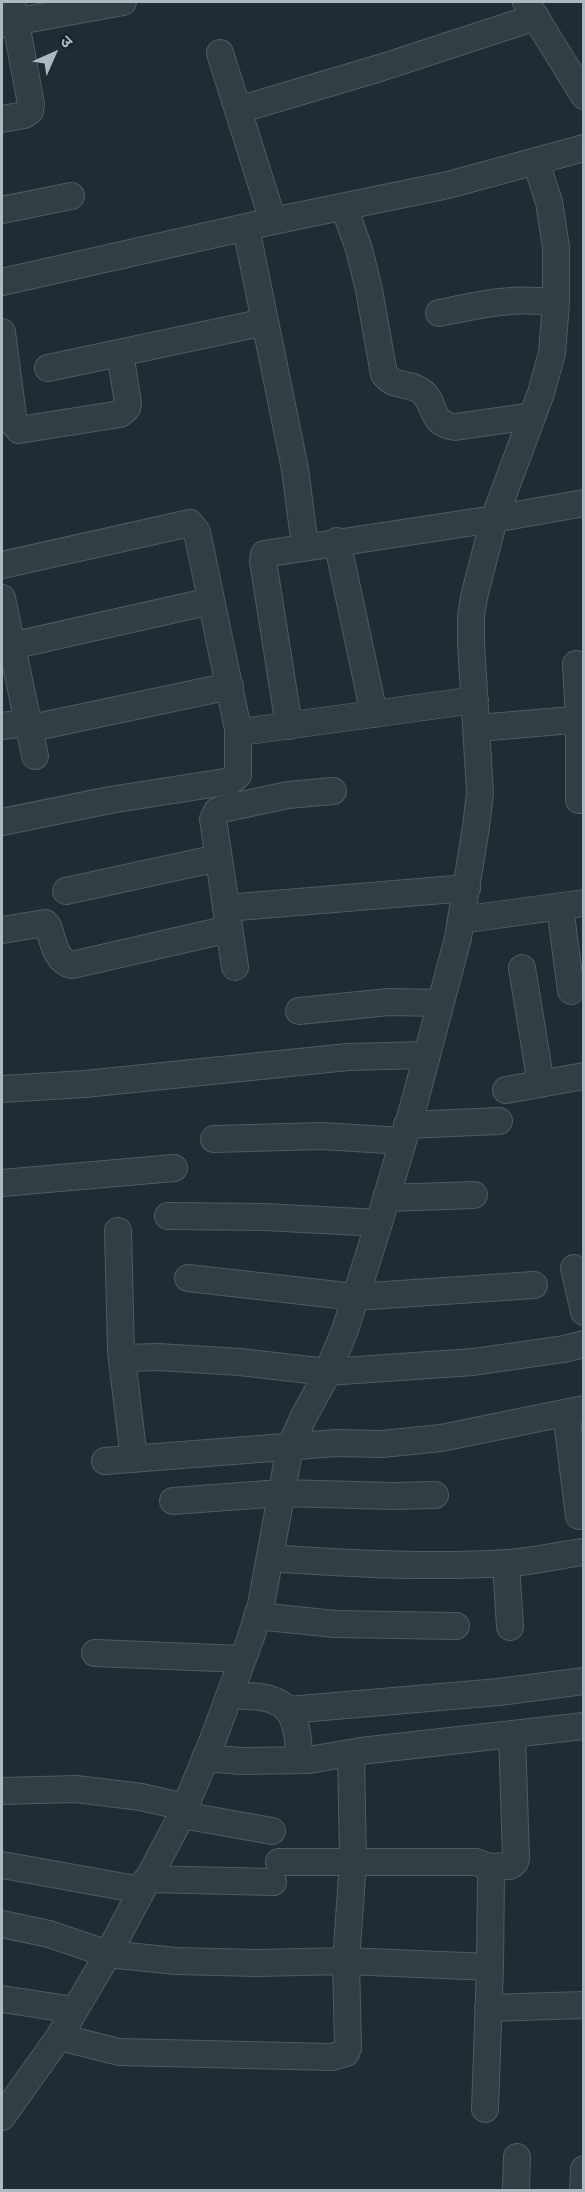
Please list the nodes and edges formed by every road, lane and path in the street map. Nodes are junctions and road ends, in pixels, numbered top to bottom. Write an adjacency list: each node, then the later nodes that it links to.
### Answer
1 (123, 2): 3 (street)
2 (531, 9): 5 (street); 6 (street)
3 (10, 16): 7 (street)
4 (220, 53): 6 (street)
5 (581, 83)
6 (238, 110): 13 (street)
7 (2, 119)
8 (584, 148): 9 (street)
9 (536, 162): 11 (street); 16 (street)
10 (71, 196): 12 (street)
11 (344, 207): 13 (street); 22 (street)
12 (2, 210)
13 (273, 221): 14 (street)
14 (246, 228): 15 (street); 18 (street)
15 (2, 282)
16 (556, 303): 17 (street); 22 (street)
17 (439, 313)
18 (266, 322): 20 (street); 26 (street)
19 (2, 332): 20 (street)
20 (120, 352): 21 (street)
21 (48, 368)
22 (532, 416): 24 (street)
23 (584, 503): 24 (street)
24 (494, 519): 25 (street); 33 (street)
25 (337, 541): 26 (street); 34 (street)
26 (305, 546): 38 (street)
27 (2, 565): 29 (street)
28 (2, 598): 30 (street)
29 (211, 601): 30 (street); 32 (street)
30 (7, 647): 36 (street)
31 (576, 664): 35 (street)
32 (230, 686): 36 (street); 40 (street)
33 (476, 700): 34 (street); 39 (street)
34 (374, 714): 38 (street)
35 (581, 719): 39 (street); 43 (street)
36 (27, 725): 37 (street); 41 (street)
37 (2, 726)
38 (289, 726): 40 (street)
39 (478, 728): 46 (street)
40 (238, 729): 44 (street)
41 (35, 756)
42 (333, 790): 45 (street)
43 (579, 800)
44 (2, 822)
45 (218, 858): 47 (street); 49 (street)
46 (467, 888): 49 (street); 50 (street)
47 (66, 891)
48 (572, 905): 50 (street); 54 (street)
49 (227, 919): 51 (street); 52 (street)
50 (461, 920): 55 (street)
51 (2, 930)
52 (235, 967)
53 (522, 968): 59 (street)
54 (571, 991)
55 (440, 1003): 56 (street); 57 (street)
56 (299, 1011)
57 (426, 1055): 60 (street); 63 (street)
58 (584, 1076): 59 (street)
59 (541, 1084): 61 (street)
60 (2, 1089)
61 (506, 1090)
62 (499, 1121): 63 (street)
63 (405, 1133): 64 (street); 68 (street)
64 (214, 1139)
65 (174, 1168): 66 (street)
66 (2, 1183)
67 (474, 1195): 68 (street)
68 (386, 1198): 70 (street)
69 (168, 1216): 70 (street)
70 (379, 1223): 75 (street)
71 (118, 1231): 78 (street)
72 (574, 1268): 76 (street)
73 (188, 1278): 75 (street)
74 (534, 1285): 75 (street)
75 (355, 1297): 79 (street)
76 (584, 1312)
77 (584, 1344): 79 (street)
78 (122, 1358): 79 (street); 82 (street)
79 (327, 1372): 81 (street)
80 (575, 1411): 81 (street); 87 (street)
81 (290, 1447): 82 (street); 84 (street)
82 (134, 1459): 83 (street)
83 (105, 1461)
84 (281, 1493): 85 (street); 86 (street); 89 (street)
85 (435, 1495)
86 (173, 1501)
87 (579, 1516)
88 (583, 1556): 90 (street)
89 (271, 1558): 90 (street); 91 (street)
90 (506, 1563): 93 (street)
91 (257, 1616): 92 (street); 95 (street)
92 (456, 1626)
93 (510, 1627)
94 (95, 1653): 95 (street)
95 (243, 1659): 97 (street)
96 (584, 1681): 98 (street)
97 (228, 1696): 98 (street); 102 (street)
98 (288, 1710): 103 (street)
99 (583, 1732): 100 (street)
100 (513, 1734): 101 (street); 109 (street)
101 (351, 1753): 103 (street); 107 (street)
102 (205, 1758): 103 (street); 105 (street)
103 (299, 1760)
104 (2, 1791): 105 (street)
105 (183, 1811): 106 (street); 110 (street)
106 (272, 1831)
107 (353, 1862): 109 (street); 110 (street); 113 (street)
108 (2, 1865): 110 (street)
109 (489, 1867): 114 (street)
110 (144, 1885): 112 (street)
111 (2, 1924): 112 (street)
112 (108, 1954): 113 (street); 118 (street)
113 (346, 1961): 114 (street); 119 (street)
114 (490, 1967): 117 (street)
115 (2, 1999): 118 (street)
116 (584, 2005): 117 (street)
117 (488, 2008): 120 (street)
118 (74, 2010): 119 (street)
119 (58, 2037): 121 (street)
120 (485, 2109)
121 (2, 2117)
122 (517, 2157): 124 (street)
123 (584, 2169): 125 (street)
124 (516, 2190)
125 (583, 2190)

